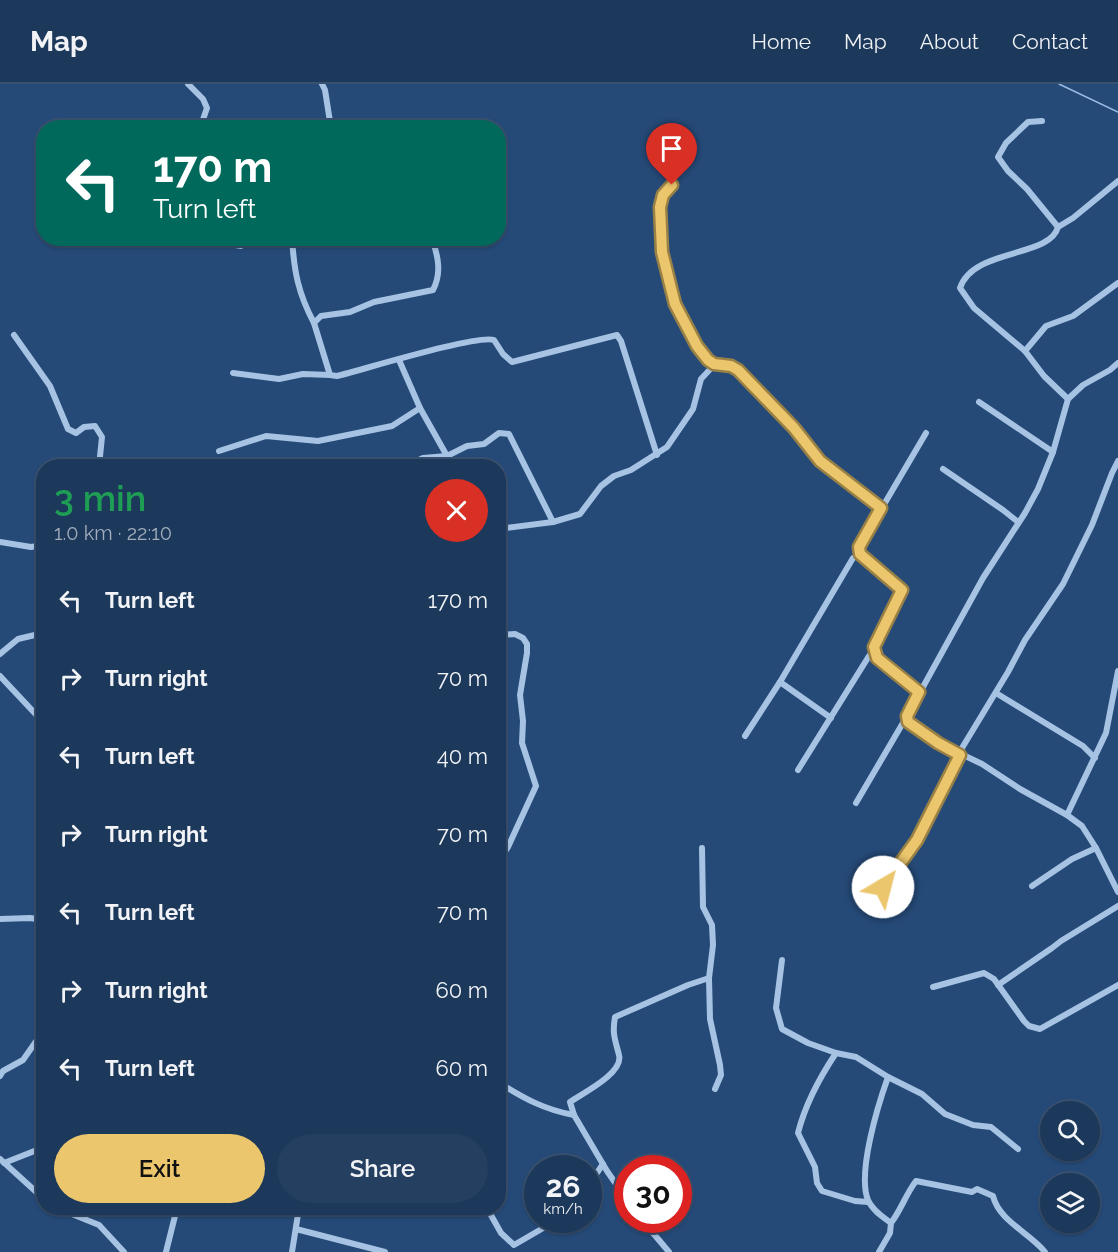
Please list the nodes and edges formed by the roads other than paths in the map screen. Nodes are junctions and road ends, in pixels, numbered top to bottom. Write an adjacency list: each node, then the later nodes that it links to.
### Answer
1 (188, 84): 3 (street)
2 (322, 84): 4 (street)
3 (203, 120)
4 (330, 120)
5 (1042, 121): 8 (street)
6 (664, 129): 17 (street)
7 (1118, 181): 8 (street)
8 (1058, 227): 14 (street)
9 (293, 246): 12 (street)
10 (434, 246): 12 (street)
11 (1118, 283): 14 (street)
12 (314, 323): 19 (street)
13 (14, 335): 28 (street)
14 (1024, 351): 20 (street)
15 (399, 360): 19 (street); 22 (street); 26 (street)
16 (1118, 363): 20 (street)
17 (714, 364): 26 (street); 32 (street)
18 (233, 373): 19 (street)
19 (330, 375)
20 (1068, 399): 25 (street)
21 (979, 402): 25 (street)
22 (420, 408): 24 (street); 27 (street)
23 (926, 433): 32 (street)
24 (219, 451)
25 (1053, 452): 34 (street)
26 (657, 455): 33 (street)
27 (447, 456): 29 (street); 33 (street)
28 (100, 459)
29 (421, 459)
30 (1118, 461): 47 (street)
31 (943, 469): 34 (street)
32 (881, 508): 38 (street)
33 (553, 522): 35 (street)
34 (1018, 522): 46 (street)
35 (506, 528)
36 (0, 542): 37 (street)
37 (36, 546)
38 (864, 559): 42 (street); 45 (street)
39 (36, 635): 41 (street)
40 (506, 635): 59 (street)
41 (0, 654)
42 (877, 658): 46 (street); 50 (street)
43 (1118, 671): 53 (street)
44 (0, 676): 48 (street)
45 (780, 682): 50 (street); 51 (street)
46 (919, 692): 49 (street)
47 (996, 693): 52 (street); 53 (street)
48 (36, 714)
49 (907, 716): 52 (street); 55 (street)
50 (831, 718): 54 (street)
51 (745, 736)
52 (960, 755): 56 (street); 61 (street)
53 (1095, 758): 56 (street)
54 (798, 770)
55 (856, 803)
56 (1067, 815): 58 (street)
57 (702, 848): 67 (street)
58 (1096, 848): 60 (street); 62 (street)
59 (506, 850)
60 (1032, 886)
61 (883, 887)
62 (1118, 892)
63 (1118, 906): 68 (street)
64 (0, 919): 65 (street)
65 (36, 919)
66 (782, 960): 72 (street)
67 (709, 978): 76 (street); 77 (street)
68 (998, 984): 69 (street); 70 (street)
69 (1118, 985)
70 (933, 987)
71 (36, 1041): 73 (street)
72 (836, 1053): 74 (street); 84 (street)
73 (0, 1076)
74 (888, 1077): 78 (street); 84 (street)
75 (506, 1087): 77 (street)
76 (715, 1089)
77 (574, 1115): 81 (street)
78 (1018, 1149)
79 (36, 1150): 80 (street)
80 (2, 1161): 83 (street)
81 (603, 1164): 82 (street)
82 (614, 1180)
83 (36, 1192)
84 (868, 1202): 91 (street)
85 (76, 1215): 90 (street)
86 (86, 1215): 90 (street)
87 (175, 1215): 97 (street)
88 (298, 1215): 92 (street)
89 (491, 1215): 95 (street)
90 (84, 1218): 96 (street)
91 (891, 1223): 102 (street); 103 (street)
92 (296, 1228): 98 (street); 99 (street)
93 (535, 1233): 95 (street)
94 (653, 1233): 101 (street)
95 (514, 1245): 100 (street)
96 (124, 1252)
97 (166, 1252)
98 (292, 1252)
99 (385, 1252)
100 (510, 1252)
101 (669, 1252)
102 (879, 1252)
103 (1045, 1252)

